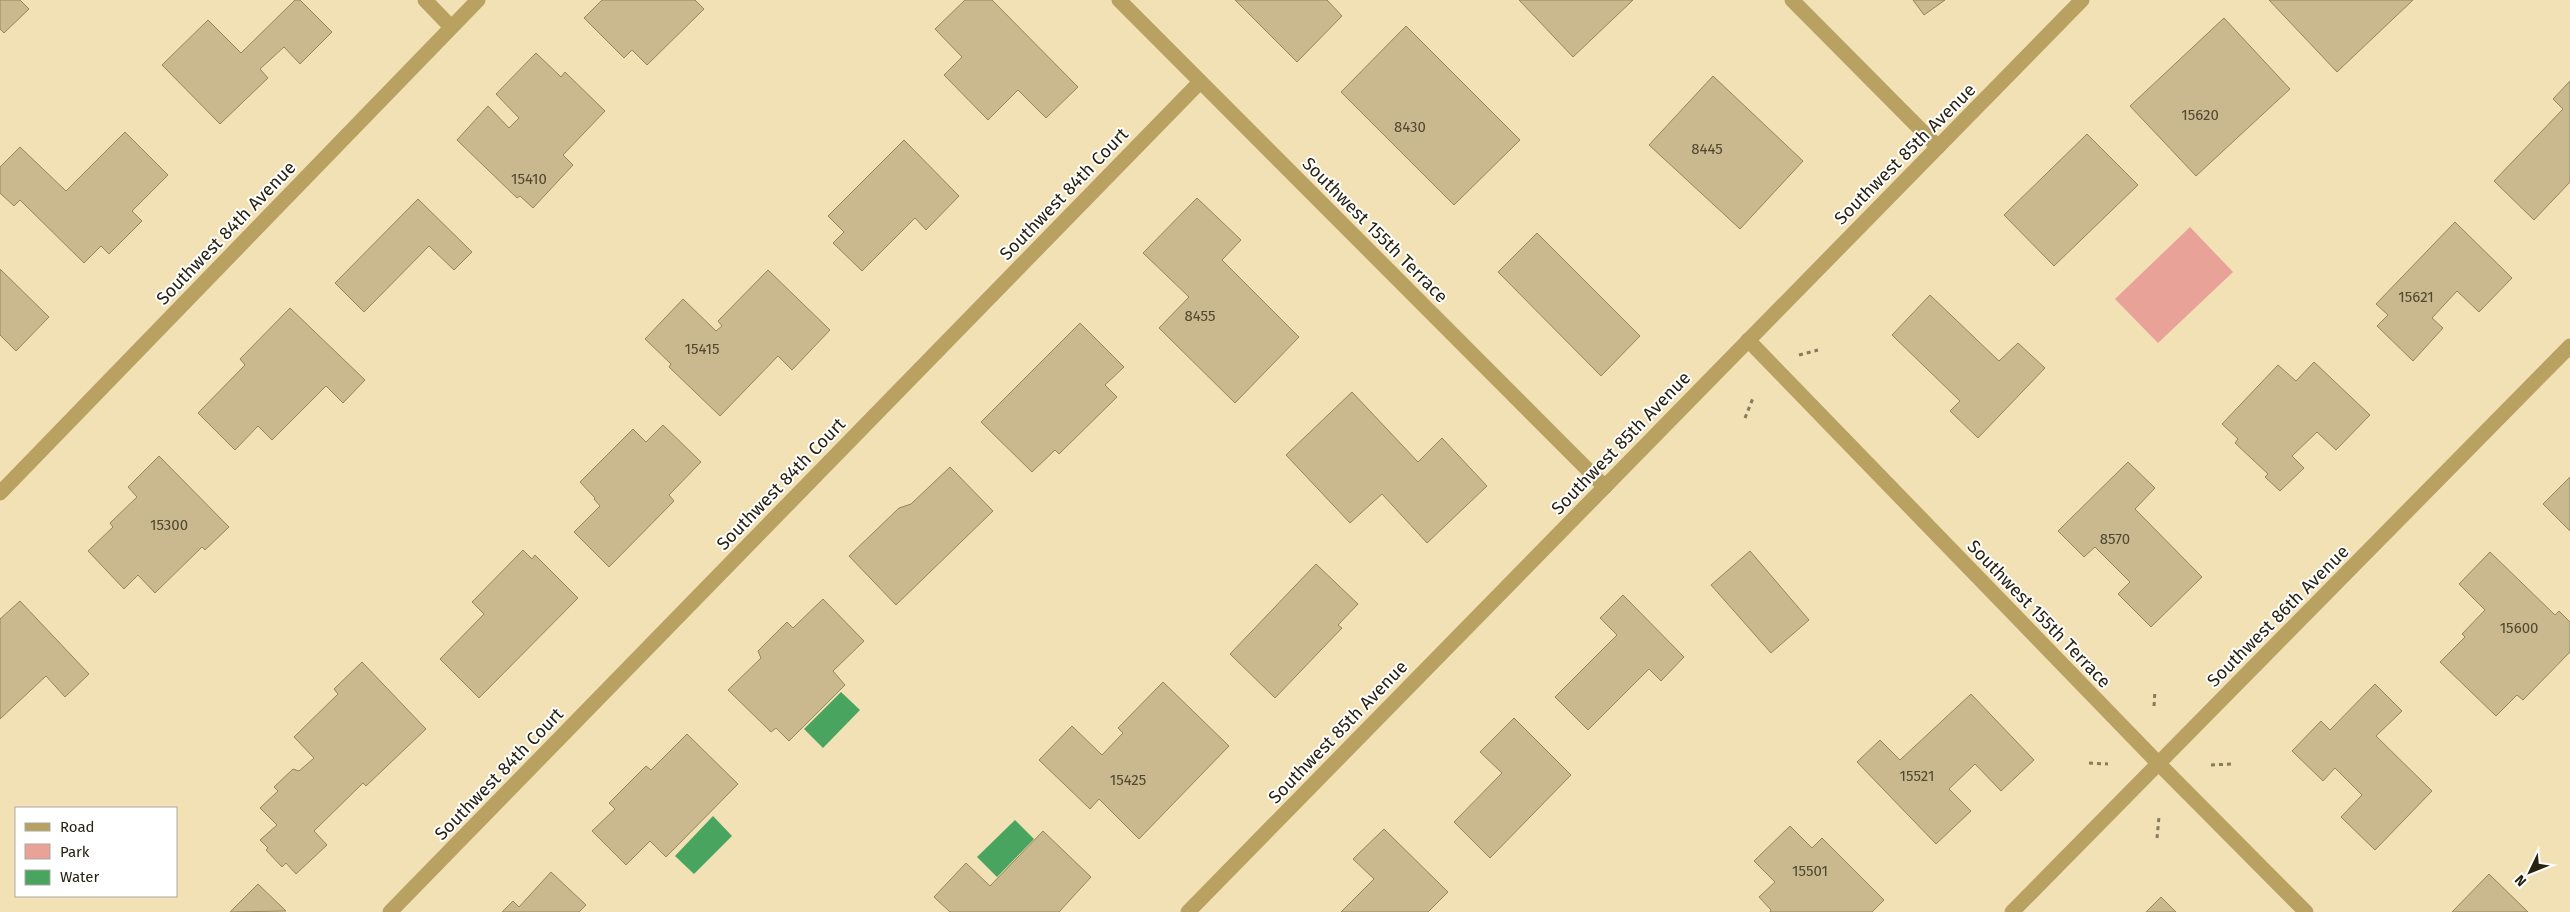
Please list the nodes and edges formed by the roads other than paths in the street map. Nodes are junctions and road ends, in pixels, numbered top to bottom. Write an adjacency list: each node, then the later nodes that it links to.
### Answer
1 (424, 0): 6 (street)
2 (478, 0): 6 (street, Southwest 84th Avenue)
3 (1119, 0): 7 (street, Southwest 155th Terrace)
4 (1792, 0): 8 (street)
5 (2082, 0): 8 (street, Southwest 85th Avenue)
6 (451, 28): 12 (street, Southwest 84th Avenue)
7 (1200, 82): 11 (street, Southwest 155th Terrace); 14 (street, Southwest 84th Court)
8 (1938, 146): 9 (street, Southwest 85th Avenue)
9 (1748, 340): 11 (street, Southwest 85th Avenue); 13 (street, Southwest 155th Terrace)
10 (2570, 346): 13 (street, Southwest 86th Avenue)
11 (1605, 487): 15 (street, Southwest 85th Avenue)
12 (0, 493)
13 (2158, 763): 16 (street, Southwest 86th Avenue); 17 (street, Southwest 155th Terrace)
14 (390, 912)
15 (1188, 912)
16 (2012, 912)
17 (2306, 912)

